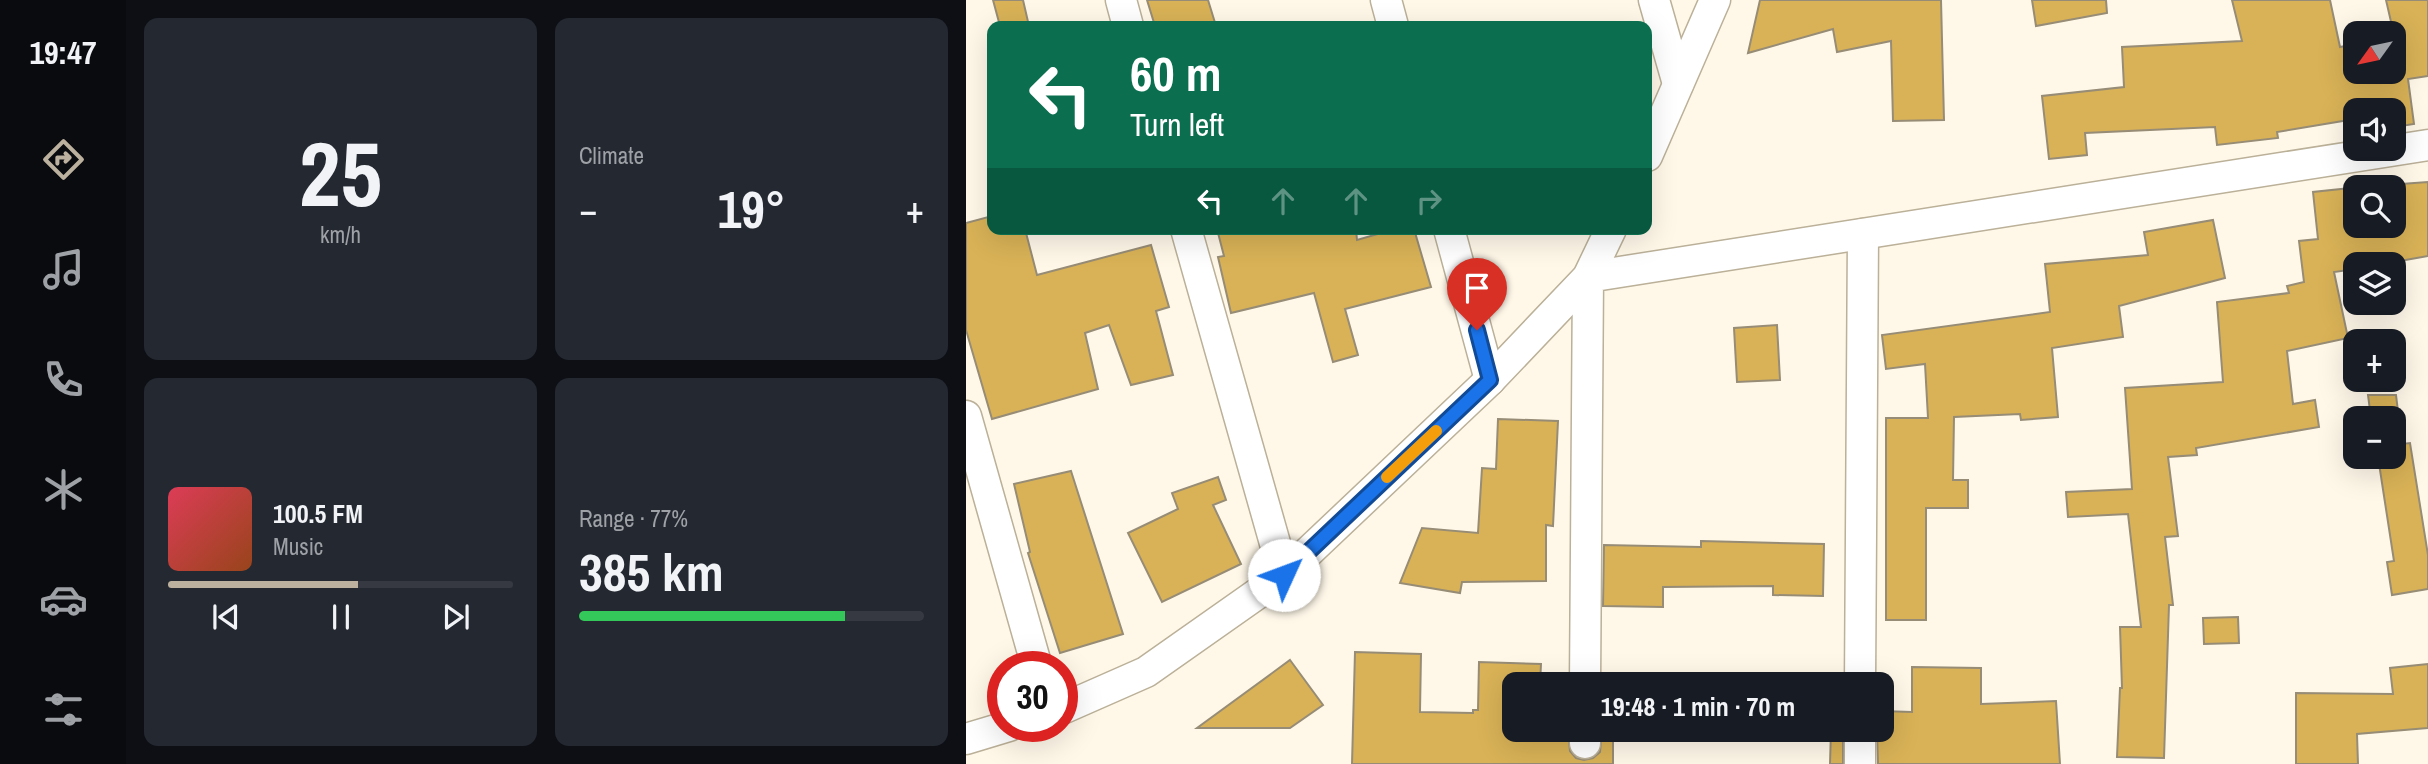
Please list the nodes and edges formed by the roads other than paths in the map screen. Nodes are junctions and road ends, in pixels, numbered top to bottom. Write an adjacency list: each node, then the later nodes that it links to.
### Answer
1 (1121, 0): 5 (street)
2 (1386, 0): 6 (street)
3 (1654, 0): 7 (street)
4 (1715, 0): 7 (street)
5 (1127, 21)
6 (1392, 21)
7 (1678, 84): 8 (street)
8 (1652, 144)
9 (2428, 145): 10 (street)
10 (1863, 234): 14 (street); 20 (street)
11 (1188, 235): 17 (street)
12 (1451, 235): 15 (street)
13 (1608, 235): 14 (street)
14 (1588, 277): 15 (street); 19 (street)
15 (1490, 380): 17 (street)
16 (966, 416): 18 (street)
17 (1284, 575): 21 (street)
18 (1032, 651)
19 (1585, 672)
20 (1860, 672)
21 (1078, 702)
22 (987, 733): 23 (street)
23 (966, 739)
24 (1860, 742): 25 (street)
25 (1860, 764)

